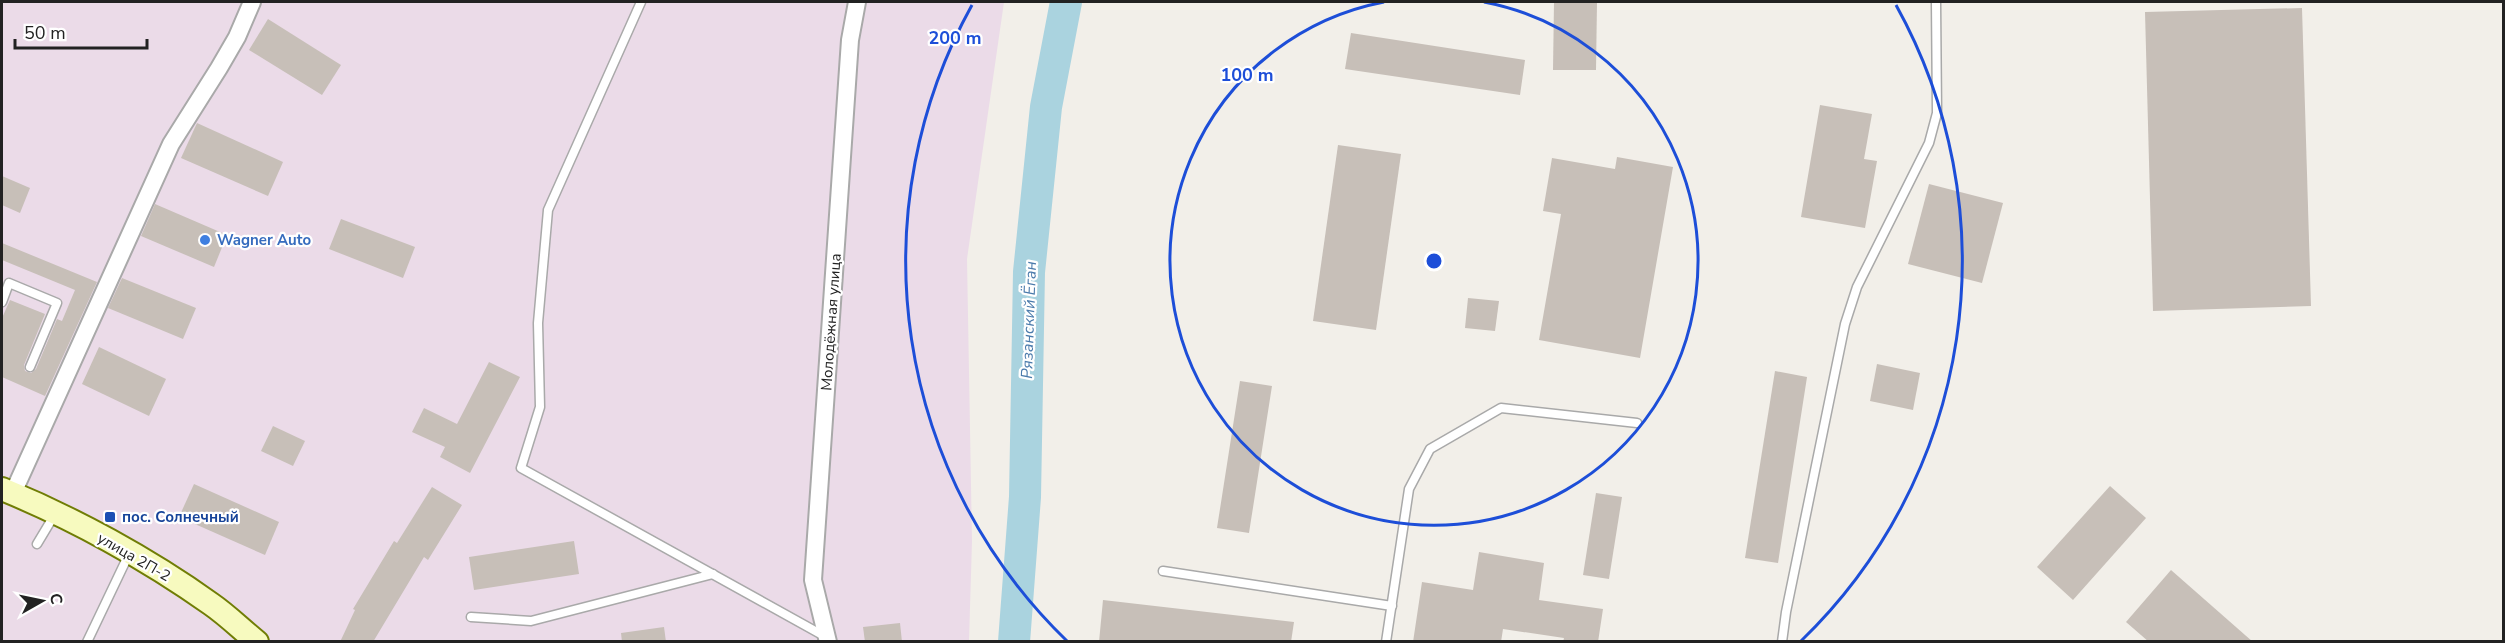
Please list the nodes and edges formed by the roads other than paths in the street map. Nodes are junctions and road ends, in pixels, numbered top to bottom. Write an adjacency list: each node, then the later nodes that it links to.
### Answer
1 (252, 2): 9 (street)
2 (641, 2): 14 (lane)
3 (857, 2): 17 (street, Молодёжная улица)
4 (1936, 2): 21 (lane)
5 (5, 282): 6 (lane); 7 (lane)
6 (2, 302)
7 (30, 367)
8 (1637, 423): 15 (lane)
9 (7, 491): 10 (main road, улица 2П-2)
10 (55, 513): 11 (lane); 12 (main road, улица 2П-2)
11 (37, 544)
12 (130, 554): 18 (lane); 19 (main road, улица 2П-2)
13 (1163, 572): 15 (lane)
14 (713, 574): 16 (lane); 17 (lane)
15 (1392, 606): 20 (lane)
16 (471, 617)
17 (827, 639)
18 (87, 642)
19 (257, 642)
20 (1386, 642)
21 (1782, 642)

